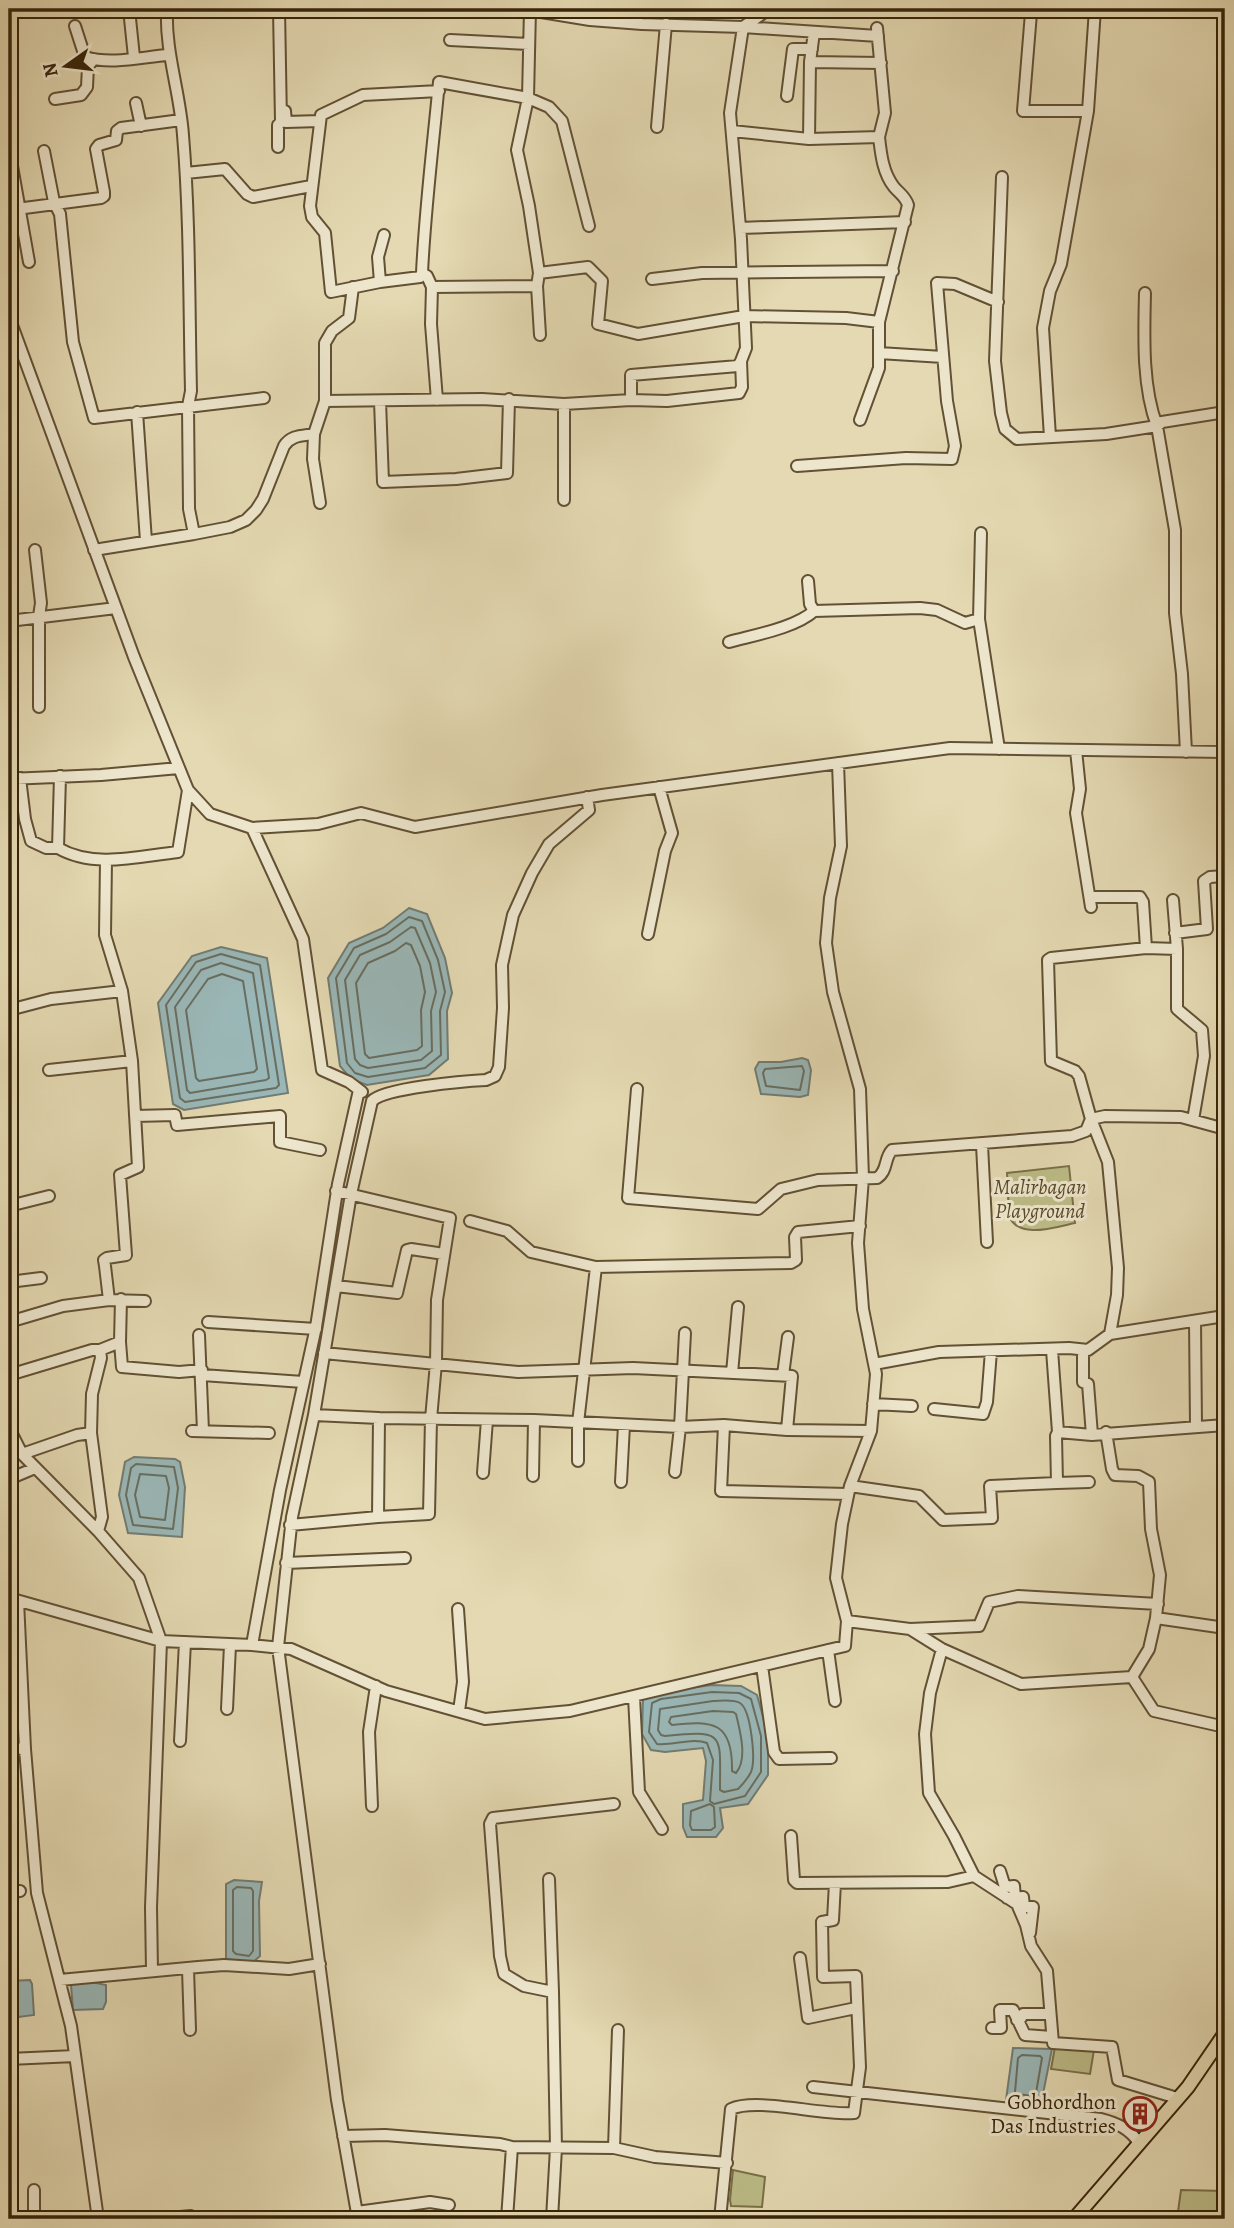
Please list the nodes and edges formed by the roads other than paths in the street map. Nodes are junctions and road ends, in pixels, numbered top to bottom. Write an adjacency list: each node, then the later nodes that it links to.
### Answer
1 (129, 9): 18 (street)
2 (167, 9): 17 (street)
3 (279, 9): 27 (street)
4 (622, 9): 9 (street)
5 (1033, 9): 28 (street)
6 (1095, 9): 28 (street)
7 (530, 10): 9 (street); 15 (street)
8 (759, 10): 12 (street)
9 (620, 22): 10 (street)
10 (666, 24): 12 (street); 32 (street)
11 (75, 26): 19 (street)
12 (743, 27): 13 (street); 33 (street)
13 (814, 32): 16 (street); 21 (street)
14 (450, 40): 15 (street)
15 (529, 44): 25 (street)
16 (812, 48): 20 (street); 23 (street)
17 (168, 55): 18 (street); 29 (street)
18 (134, 57): 19 (street)
19 (94, 59): 24 (street)
20 (810, 62): 21 (street); 35 (street)
21 (881, 63): 34 (street)
22 (439, 91): 25 (street); 30 (street); 51 (street)
23 (787, 96)
24 (55, 99)
25 (528, 99): 46 (street); 52 (street)
26 (136, 103): 31 (street)
27 (279, 110): 30 (street); 36 (street)
28 (1088, 111): 81 (street)
29 (181, 120): 31 (street); 39 (street)
30 (320, 121): 41 (street)
31 (141, 126): 42 (street)
32 (657, 127)
33 (732, 131): 35 (street); 47 (street)
34 (879, 137): 35 (street); 45 (street)
35 (809, 139)
36 (278, 147)
37 (9, 149): 43 (street)
38 (44, 151): 42 (street)
39 (186, 173): 41 (street); 75 (street)
40 (1002, 177): 60 (street)
41 (311, 186): 57 (street)
42 (54, 202): 43 (street); 76 (street)
43 (21, 208): 44 (street); 49 (street)
44 (9, 210)
45 (905, 222): 47 (street); 50 (street)
46 (589, 226)
47 (740, 228): 53 (street)
48 (384, 234): 55 (street)
49 (29, 262)
50 (893, 271): 53 (street); 63 (street)
51 (422, 273): 55 (street); 58 (street)
52 (538, 273): 56 (street); 62 (street)
53 (741, 273): 54 (street); 62 (street)
54 (652, 279)
55 (380, 282): 57 (street)
56 (537, 286): 58 (street); 64 (street)
57 (353, 287): 72 (street)
58 (432, 287): 69 (street)
59 (1145, 293): 79 (street)
60 (998, 302): 66 (street); 81 (street)
61 (9, 317): 89 (street)
62 (744, 317): 63 (street); 67 (street)
63 (879, 322): 65 (street)
64 (540, 335)
65 (879, 353): 66 (street); 78 (street)
66 (943, 358): 82 (street)
67 (741, 361): 71 (street); 71 (street)
68 (264, 398): 75 (street)
69 (437, 400): 70 (street); 73 (street)
70 (509, 400): 73 (street); 74 (street)
71 (631, 400): 74 (street)
72 (325, 401): 73 (street); 80 (street)
73 (380, 401)
74 (564, 404): 83 (street)
75 (188, 405): 76 (street); 86 (street)
76 (137, 412): 87 (street)
77 (1225, 412): 79 (street)
78 (860, 421)
79 (1157, 426): 81 (street); 100 (street)
80 (314, 434): 84 (street); 86 (street)
81 (1050, 437)
82 (797, 466)
83 (564, 500)
84 (320, 503)
85 (981, 533): 94 (street)
86 (194, 534): 87 (street)
87 (146, 541): 89 (street)
88 (35, 550): 93 (street)
89 (94, 550): 91 (street)
90 (808, 581): 92 (street)
91 (116, 608): 93 (street); 103 (street)
92 (814, 611): 94 (street); 96 (street)
93 (39, 616): 95 (street); 97 (street)
94 (979, 619): 98 (street)
95 (9, 621)
96 (729, 642)
97 (39, 707)
98 (999, 749): 99 (street); 102 (street)
99 (1076, 750): 100 (street); 116 (street)
100 (1186, 752): 101 (street)
101 (1225, 752)
102 (838, 763): 106 (street); 131 (street)
103 (179, 768): 104 (street); 107 (street)
104 (60, 776): 105 (street); 110 (street)
105 (14, 778): 110 (street)
106 (659, 787): 108 (street); 115 (street)
107 (188, 790): 109 (street); 111 (street)
108 (587, 797): 109 (street); 124 (street)
109 (252, 828): 123 (street)
110 (58, 849): 111 (street)
111 (106, 860): 118 (street)
112 (1225, 876): 114 (street)
113 (1173, 900): 114 (street)
114 (1175, 933): 117 (street)
115 (648, 934)
116 (1146, 948): 117 (street); 126 (street)
117 (1177, 949): 127 (street)
118 (122, 991): 119 (street); 120 (street)
119 (9, 1010)
120 (132, 1061): 121 (street); 125 (street)
121 (49, 1070)
122 (637, 1089): 131 (street)
123 (359, 1090): 124 (street); 132 (street)
124 (372, 1101): 133 (street)
125 (135, 1116): 130 (street); 144 (street)
126 (1091, 1119): 127 (street); 129 (street); 154 (street)
127 (1193, 1120): 128 (street)
128 (1225, 1129)
129 (982, 1145): 131 (street); 138 (street)
130 (320, 1150)
131 (863, 1178): 137 (street)
132 (337, 1191): 133 (street); 152 (street)
133 (351, 1194): 139 (street); 143 (street)
134 (49, 1196): 135 (street)
135 (9, 1206)
136 (470, 1221): 140 (street)
137 (860, 1226): 140 (street); 164 (street)
138 (987, 1242)
139 (444, 1254): 143 (street); 163 (street)
140 (596, 1267): 165 (street)
141 (41, 1278): 142 (street)
142 (9, 1282)
143 (336, 1286): 162 (street)
144 (109, 1300): 145 (street); 150 (street)
145 (121, 1300): 146 (street); 157 (street)
146 (145, 1301)
147 (738, 1307): 168 (street)
148 (1225, 1319): 149 (street)
149 (1195, 1321): 154 (street); 184 (street)
150 (9, 1322)
151 (208, 1322): 152 (street)
152 (316, 1329): 171 (street)
153 (685, 1334): 166 (street)
154 (1110, 1334): 160 (street)
155 (199, 1335): 167 (street)
156 (788, 1337): 170 (street)
157 (120, 1342): 158 (street); 167 (street)
158 (100, 1350): 169 (street); 190 (street)
159 (1052, 1350): 160 (street); 161 (street); 189 (street)
160 (1083, 1350): 193 (street)
161 (990, 1352): 164 (street); 174 (street)
162 (324, 1353): 163 (street); 175 (street)
163 (436, 1363): 165 (street); 177 (street)
164 (874, 1364): 172 (street)
165 (583, 1370): 166 (street); 180 (street)
166 (683, 1372): 168 (street); 185 (street)
167 (202, 1373): 171 (street); 191 (street)
168 (732, 1373): 170 (street)
169 (9, 1375)
170 (783, 1375): 187 (street)
171 (303, 1382): 220 (street)
172 (873, 1404): 173 (street); 188 (street)
173 (912, 1406)
174 (934, 1409)
175 (314, 1415): 176 (street); 206 (street)
176 (379, 1418): 177 (street); 205 (street)
177 (430, 1419): 178 (street); 205 (street)
178 (487, 1420): 179 (street); 198 (street)
179 (534, 1420): 180 (street); 199 (street)
180 (578, 1423): 182 (street); 195 (street)
181 (1225, 1424): 184 (street)
182 (624, 1425): 185 (street); 201 (street)
183 (724, 1425): 185 (street); 187 (street); 204 (street)
184 (1196, 1426): 192 (street)
185 (680, 1427): 197 (street)
186 (9, 1428): 194 (street)
187 (787, 1430): 188 (street)
188 (871, 1431): 204 (street)
189 (1058, 1432): 193 (street); 203 (street)
190 (90, 1433): 194 (street); 207 (street)
191 (269, 1433)
192 (1106, 1433): 193 (street); 211 (street)
193 (1091, 1435)
194 (22, 1454): 196 (street)
195 (578, 1461)
196 (35, 1468): 200 (street); 207 (street)
197 (675, 1472)
198 (483, 1473)
199 (533, 1476)
200 (9, 1479)
201 (621, 1482)
202 (1089, 1482): 203 (street)
203 (1057, 1483): 204 (street)
204 (849, 1490): 214 (street)
205 (378, 1517): 206 (street)
206 (290, 1525): 209 (street)
207 (98, 1531): 217 (street)
208 (405, 1558): 209 (street)
209 (286, 1563): 221 (street)
210 (14, 1600): 217 (street); 234 (street)
211 (1158, 1604): 213 (street); 216 (street)
212 (458, 1609): 230 (street)
213 (1156, 1618): 215 (street); 225 (street)
214 (847, 1621): 216 (street); 223 (street)
215 (1225, 1628)
216 (910, 1629): 222 (street)
217 (161, 1641): 218 (street); 249 (street)
218 (186, 1642): 219 (street); 232 (street)
219 (230, 1645): 220 (street); 229 (street)
220 (252, 1645): 221 (street)
221 (278, 1647): 226 (street); 247 (street)
222 (942, 1649): 225 (street); 241 (street)
223 (828, 1650): 224 (street); 228 (street)
224 (762, 1666): 227 (street); 235 (street)
225 (1132, 1677): 231 (street)
226 (376, 1686): 230 (street); 237 (street)
227 (634, 1697): 230 (street); 238 (street)
228 (835, 1701)
229 (227, 1709)
230 (459, 1711)
231 (1225, 1727)
232 (180, 1741)
233 (9, 1748): 234 (street)
234 (25, 1749): 250 (street)
235 (831, 1758)
236 (614, 1804): 251 (street)
237 (372, 1806)
238 (662, 1829)
239 (791, 1836): 243 (street)
240 (1000, 1871): 244 (street)
241 (974, 1876): 243 (street); 244 (street)
242 (549, 1879): 251 (street)
243 (835, 1883): 252 (street)
244 (1011, 1898): 245 (street); 245 (street)
245 (1030, 1939): 253 (street)
246 (800, 1958): 252 (street)
247 (320, 1964): 248 (street); 265 (street)
248 (188, 1969): 249 (street); 256 (street)
249 (152, 1971): 250 (street)
250 (60, 1980): 260 (street)
251 (553, 1992): 268 (street)
252 (856, 2008): 263 (street)
253 (1050, 2014): 254 (street); 259 (street)
254 (1017, 2020): 255 (street); 259 (street)
255 (992, 2028)
256 (190, 2030)
257 (618, 2030): 269 (street)
258 (1225, 2033): 264 (main road)
259 (1052, 2036): 264 (street)
260 (75, 2056): 261 (street); 276 (street)
261 (9, 2059)
262 (813, 2087): 263 (street)
263 (857, 2091): 266 (street); 270 (street)
264 (1177, 2098): 266 (main road)
265 (343, 2136): 267 (street); 273 (street)
266 (1139, 2143): 281 (main road)
267 (512, 2147): 268 (street); 278 (street)
268 (556, 2148): 269 (street); 279 (street)
269 (614, 2148): 270 (street)
270 (727, 2163): 280 (street)
271 (34, 2190): 275 (street)
272 (449, 2205): 273 (street)
273 (358, 2215)
274 (191, 2216): 277 (street)
275 (34, 2219)
276 (97, 2219)
277 (157, 2219)
278 (507, 2219)
279 (552, 2219)
280 (720, 2219)
281 (1074, 2219)

